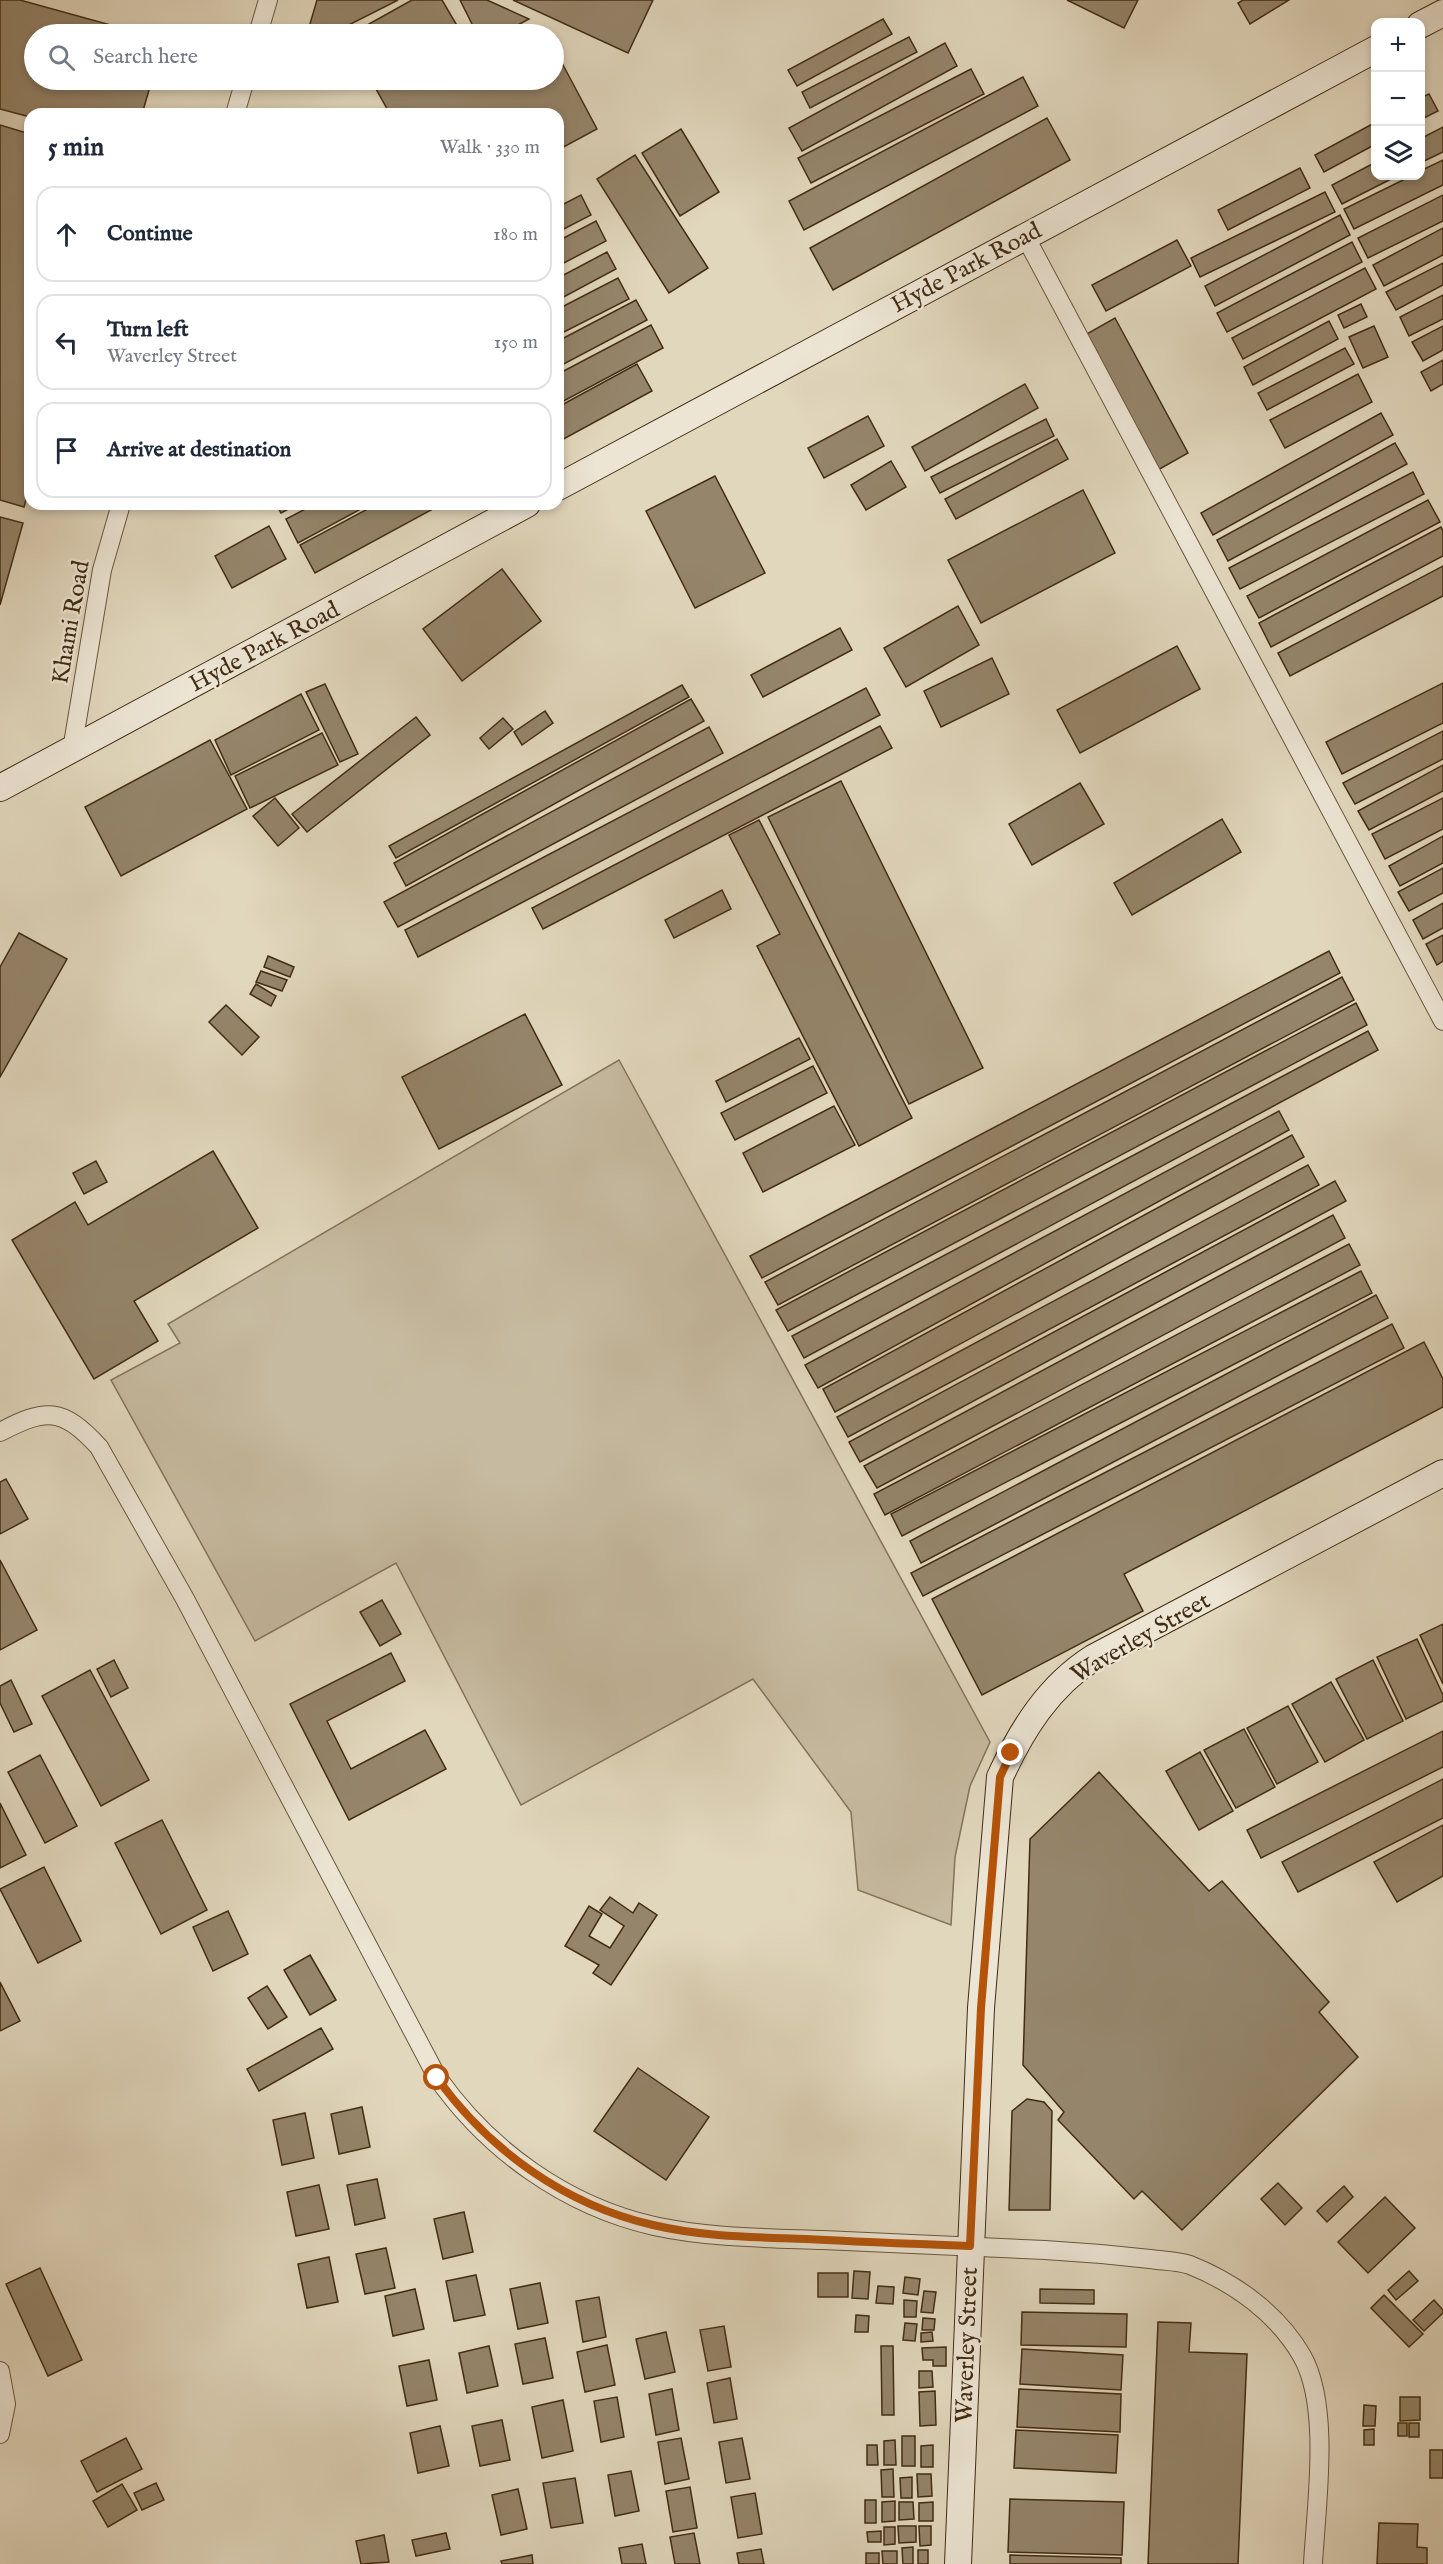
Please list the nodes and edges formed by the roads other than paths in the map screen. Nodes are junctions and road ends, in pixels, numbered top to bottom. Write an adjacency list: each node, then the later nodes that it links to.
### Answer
1 (268, 0): 4 (street)
2 (1443, 13): 3 (street)
3 (1425, 22)
4 (261, 24)
5 (1371, 52): 8 (street, Hyde Park Road)
6 (242, 90): 7 (street)
7 (237, 108)
8 (1025, 236): 9 (street, Hyde Park Road); 14 (street)
9 (564, 484)
10 (119, 510): 12 (street, Khami Road)
11 (516, 510): 12 (street, Hyde Park Road)
12 (72, 750): 13 (street, Hyde Park Road)
13 (0, 788)
14 (1443, 1022)
15 (0, 1432): 17 (street)
16 (1443, 1473): 17 (street, Waverley Street)
17 (970, 2246): 20 (street, Waverley Street); 21 (street)
18 (0, 2371): 19 (street)
19 (0, 2434)
20 (958, 2564)
21 (1313, 2564)

